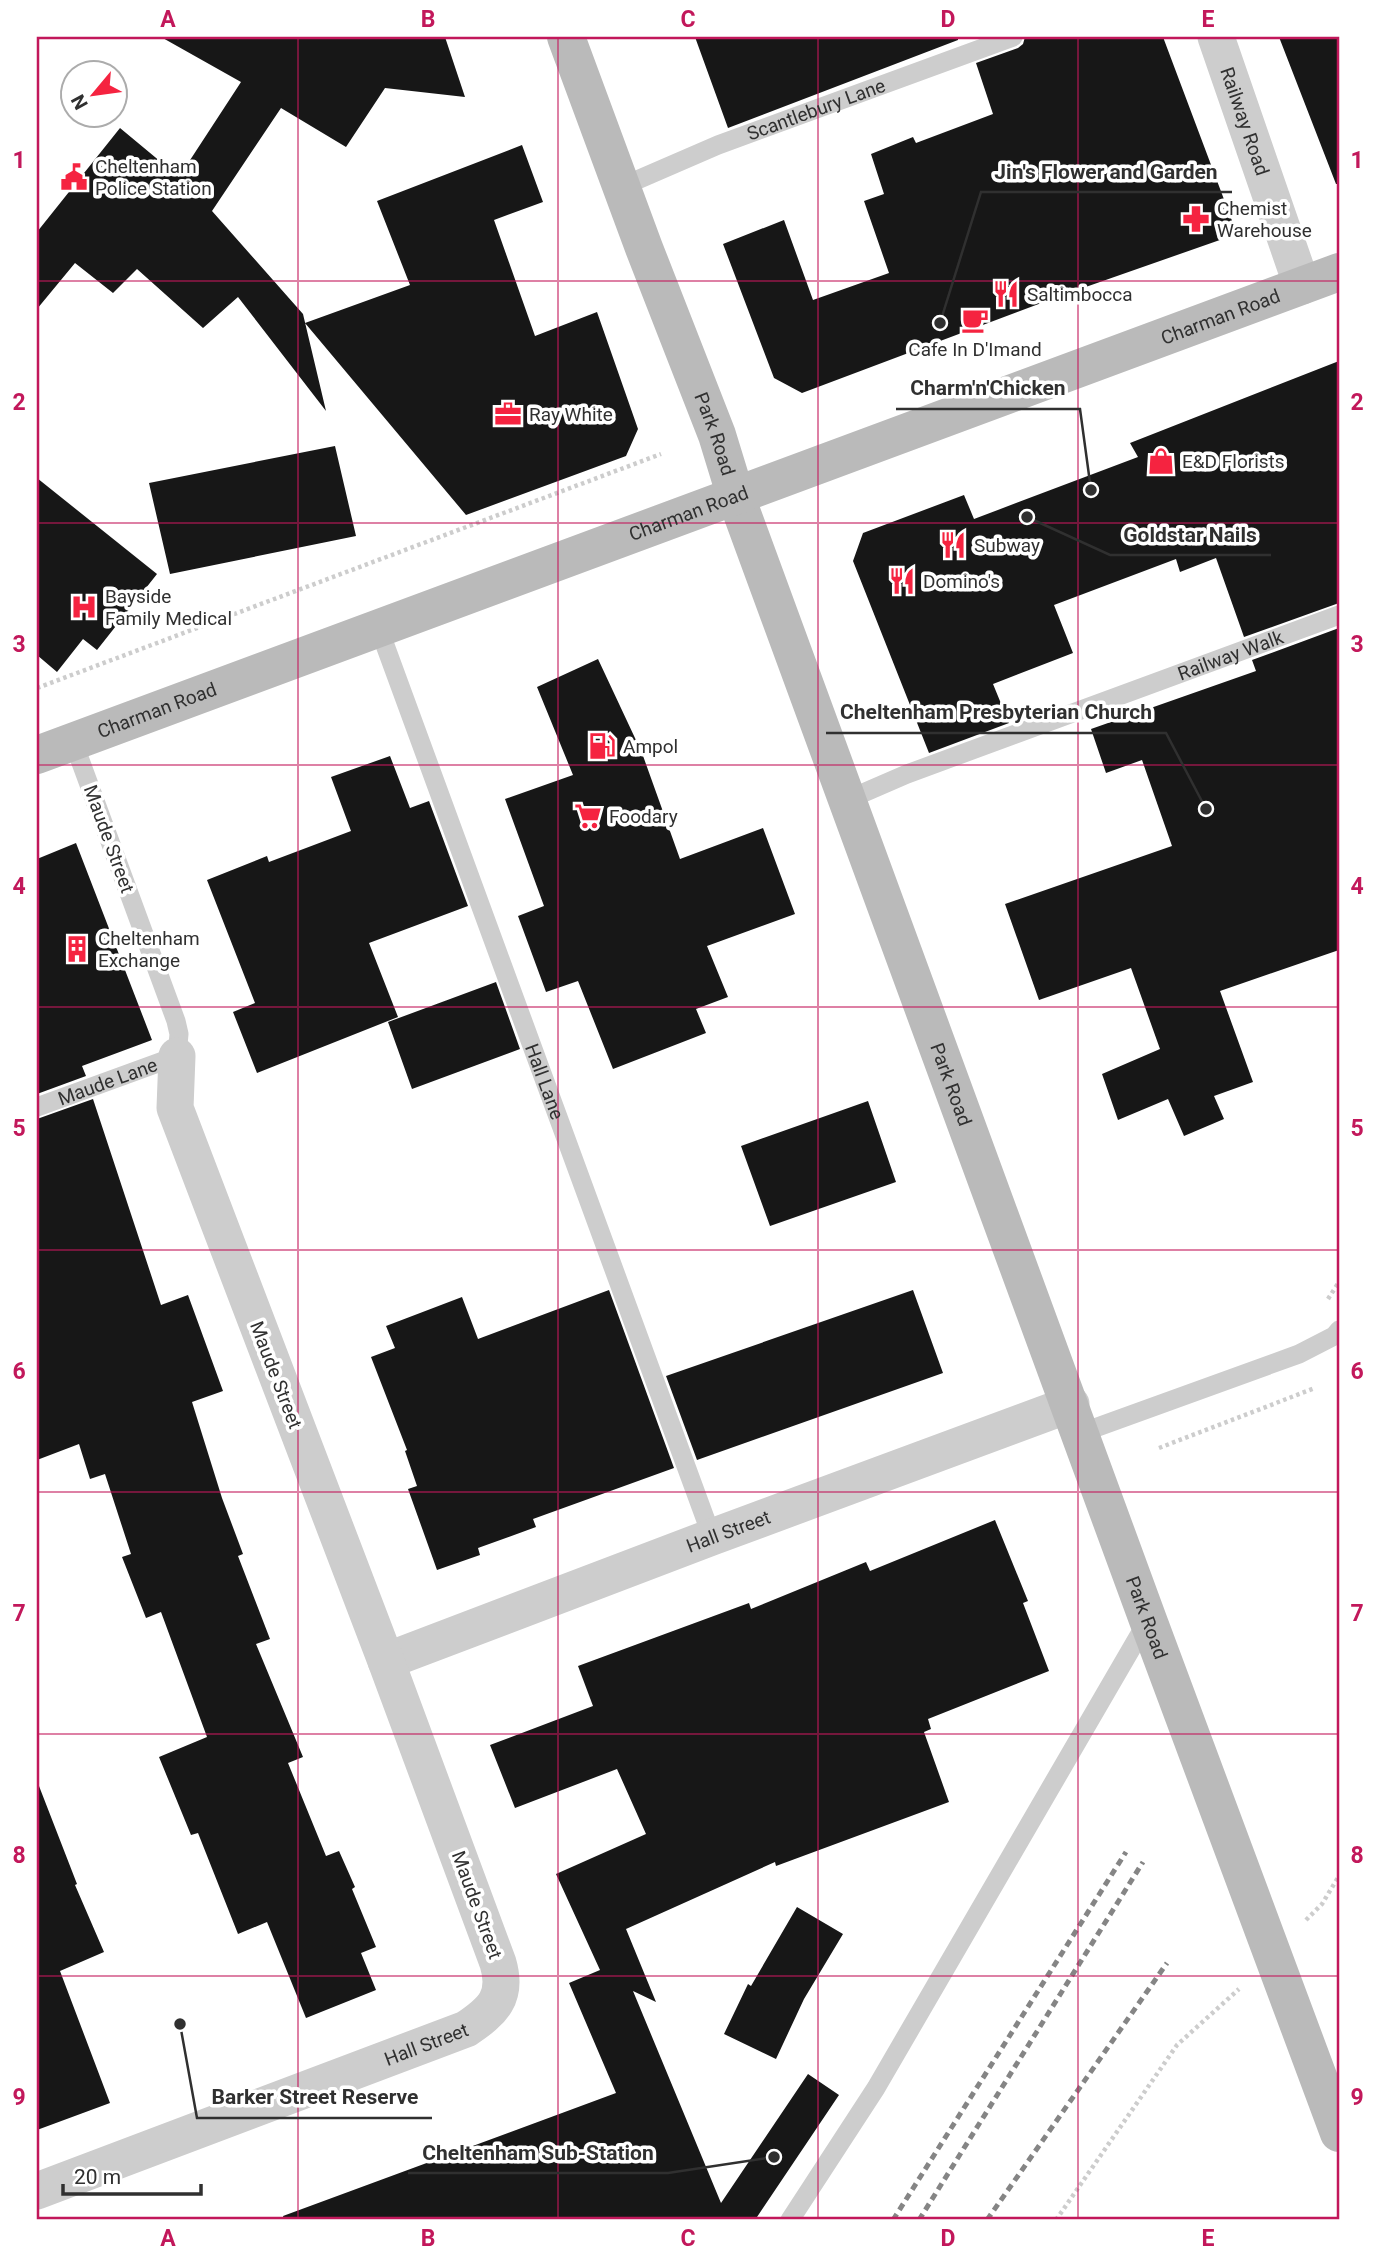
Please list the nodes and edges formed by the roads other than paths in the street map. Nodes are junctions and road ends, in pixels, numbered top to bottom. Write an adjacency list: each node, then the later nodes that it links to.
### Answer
1 (566, 37): 4 (street, Park Road)
2 (1013, 37): 4 (lane, Scantlebury Lane)
3 (1216, 37): 6 (street, Railway Road)
4 (621, 187): 7 (street, Park Road)
5 (1339, 272): 6 (street, Charman Road)
6 (1302, 286): 7 (street, Charman Road)
7 (736, 497): 9 (street, Charman Road); 12 (street, Park Road)
8 (1339, 615): 12 (lane, Railway Walk)
9 (378, 626): 10 (street, Charman Road); 17 (lane, Hall Lane)
10 (73, 741): 11 (street, Charman Road); 13 (lane, Maude Street)
11 (37, 755)
12 (847, 800): 16 (street, Park Road)
13 (177, 1055): 14 (lane, Maude Lane); 19 (street, Maude Street)
14 (37, 1107)
15 (1339, 1330): 16 (lane)
16 (1076, 1419): 17 (street, Hall Street); 18 (street, Park Road)
17 (712, 1537): 19 (street, Hall Street)
18 (1148, 1620): 21 (street, Park Road); 23 (lane)
19 (386, 1661): 20 (street, Maude Street)
20 (496, 2003): 22 (street, Hall Street)
21 (1339, 2133)
22 (37, 2191)
23 (790, 2220)

